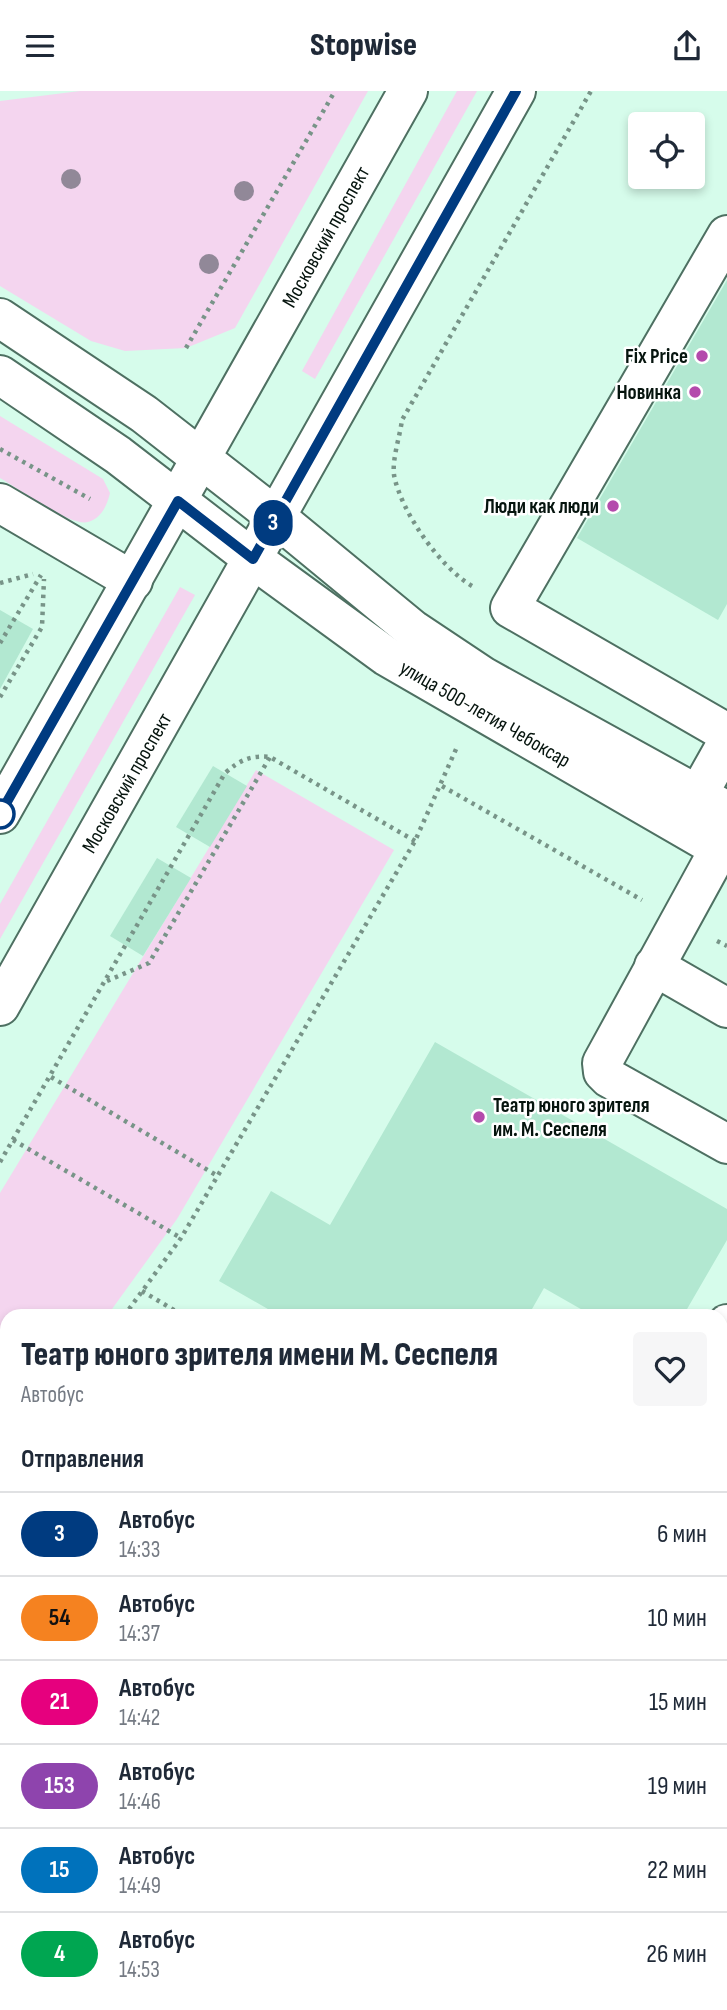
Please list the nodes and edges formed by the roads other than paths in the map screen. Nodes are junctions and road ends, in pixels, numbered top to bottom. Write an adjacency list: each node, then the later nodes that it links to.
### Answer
1 (408, 91): 6 (main road, Московский проспект)
2 (516, 91): 9 (main road)
3 (727, 235): 12 (main road)
4 (0, 318): 6 (main road)
5 (0, 375): 7 (main road)
6 (203, 457): 7 (main road, Московский проспект); 9 (main road, улица 500-летия Чебоксар)
7 (178, 501): 10 (main road, улица 500-летия Чебоксар); 11 (main road)
8 (0, 503): 11 (main road)
9 (276, 517): 10 (main road, Московский проспект); 14 (main road, улица 500-летия Чебоксар)
10 (253, 559): 14 (main road, улица 500-летия Чебоксар); 18 (main road, Московский проспект)
11 (133, 581): 15 (main road)
12 (727, 733)
13 (727, 743): 14 (main road)
14 (702, 811): 16 (main road, улица 500-летия Чебоксар)
15 (0, 814)
16 (724, 846): 17 (main road)
17 (653, 966): 19 (main road); 20 (main road)
18 (0, 1006)
19 (727, 1008)
20 (727, 1144)

